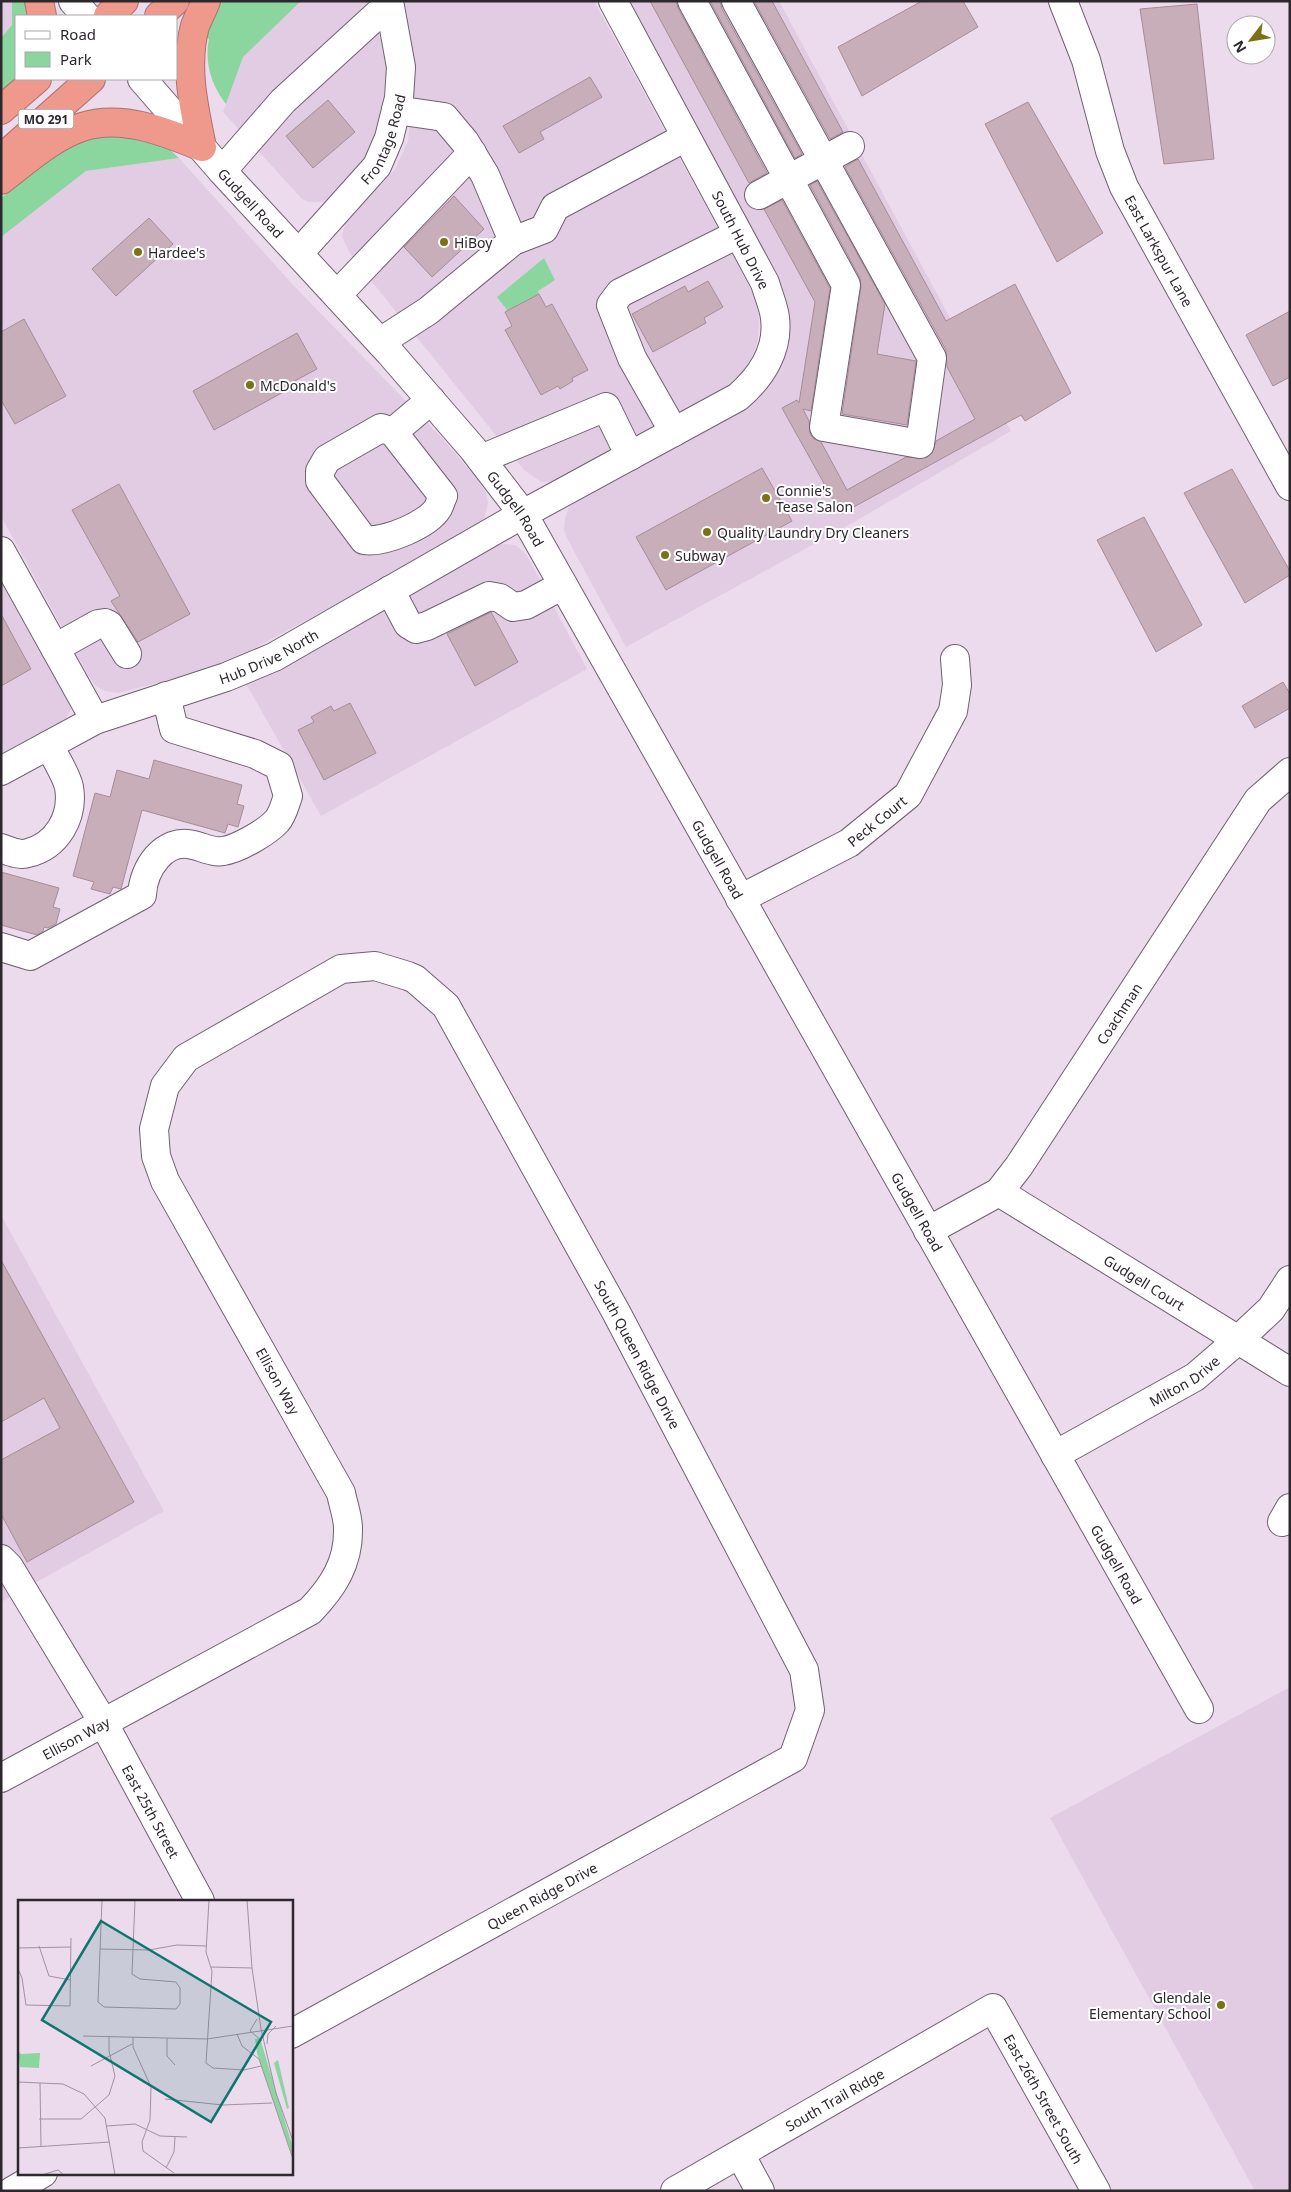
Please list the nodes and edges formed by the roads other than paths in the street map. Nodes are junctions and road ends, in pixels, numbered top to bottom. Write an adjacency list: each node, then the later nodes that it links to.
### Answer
1 (39, 1): 11 (highway)
2 (72, 1): 12 (street)
3 (124, 1): 13 (highway)
4 (175, 1): 14 (highway)
5 (206, 1): 22 (highway)
6 (612, 1): 20 (street, South Hub Drive)
7 (692, 1): 27 (street)
8 (736, 1): 25 (street)
9 (1063, 1): 40 (street, East Larkspur Lane)
10 (389, 2): 19 (street, Frontage Road); 26 (street)
11 (42, 15)
12 (85, 15)
13 (109, 15)
14 (160, 15)
15 (36, 80): 18 (highway, MO 291)
16 (90, 80): 24 (highway, MO 291)
17 (143, 80): 22 (street, Gudgell Road)
18 (1, 110)
19 (396, 110): 23 (street); 32 (street, Frontage Road)
20 (686, 137): 30 (street, South Hub Drive); 31 (street)
21 (850, 146): 25 (street)
22 (202, 147): 26 (street, Gudgell Road); 28 (highway)
23 (472, 153): 31 (street); 33 (street)
24 (1, 159)
25 (824, 161): 27 (street); 27 (street)
26 (222, 171): 32 (street, Gudgell Road)
27 (790, 179): 29 (street)
28 (1, 180)
29 (759, 196)
30 (738, 234): 37 (street, South Hub Drive); 37 (street)
31 (513, 241): 34 (street)
32 (298, 253): 33 (street, Gudgell Road)
33 (337, 295): 34 (street, Gudgell Road)
34 (380, 342): 35 (street, Gudgell Road)
35 (430, 400): 36 (street); 39 (street, Gudgell Road)
36 (394, 432): 36 (street)
37 (674, 432): 38 (street, South Hub Drive)
38 (630, 456): 39 (street); 41 (street, South Hub Drive)
39 (481, 459): 41 (street, Gudgell Road)
40 (1290, 486)
41 (523, 514): 43 (street, Gudgell Road); 44 (street, Hub Drive North)
42 (1, 551): 45 (street)
43 (563, 585): 44 (street); 54 (street, Gudgell Road)
44 (390, 590): 48 (street, Hub Drive North)
45 (55, 648): 46 (street); 49 (street)
46 (128, 654)
47 (954, 659): 54 (street, Peck Court)
48 (166, 696): 49 (street, Hub Drive North); 55 (street)
49 (95, 720): 50 (street, Hub Drive North)
50 (49, 745): 51 (street, Hub Drive North); 53 (street)
51 (1, 771)
52 (1290, 772): 57 (street, Coachman)
53 (1, 848)
54 (740, 899): 58 (street, Gudgell Road)
55 (1, 947)
56 (408, 976): 65 (street, Ellison Way); 66 (street, South Queen Ridge Drive)
57 (999, 1192): 58 (street, Coachman); 60 (street, Gudgell Court)
58 (928, 1231): 62 (street, Gudgell Road)
59 (1290, 1280): 60 (street, Milton Drive)
60 (1238, 1340): 61 (street, Gudgell Court); 62 (street, Milton Drive)
61 (1290, 1372)
62 (1055, 1455): 64 (street, Gudgell Road)
63 (1, 1559): 65 (street, East 25th Street)
64 (1199, 1709)
65 (103, 1722): 67 (street, Ellison Way); 68 (street, East 25th Street)
66 (793, 1758): 70 (street, Queen Ridge Drive)
67 (1, 1778)
68 (199, 1900)
69 (993, 2008): 71 (street, South Trail Ridge); 76 (street, East 26th Street South)
70 (292, 2033)
71 (740, 2154): 74 (street, South Trail Ridge); 75 (street)
72 (41, 2174): 73 (street)
73 (12, 2191)
74 (675, 2191)
75 (760, 2191)
76 (1096, 2191)

